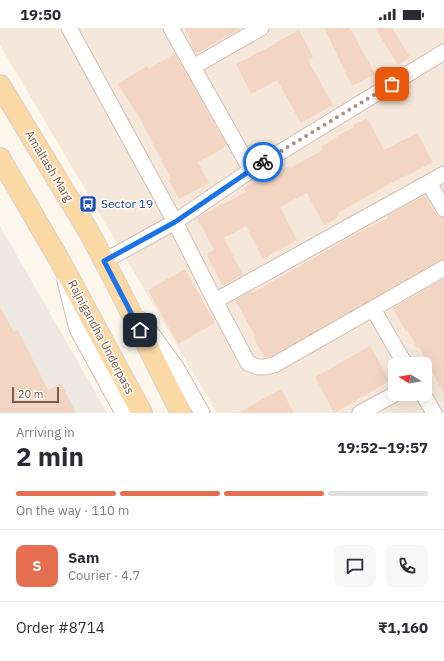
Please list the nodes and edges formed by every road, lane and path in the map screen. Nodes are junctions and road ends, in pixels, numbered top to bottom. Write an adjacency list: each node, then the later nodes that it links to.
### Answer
1 (69, 28): 12 (street)
2 (171, 28): 5 (street)
3 (261, 28): 5 (street)
4 (444, 52): 8 (street)
5 (193, 67): 8 (street)
6 (0, 85): 14 (main road, Amaltash Marg)
7 (0, 158): 13 (main road)
8 (251, 170): 12 (street)
9 (444, 174): 10 (street)
10 (429, 182): 11 (street); 17 (street)
11 (444, 209)
12 (175, 222): 14 (street); 17 (street)
13 (60, 261): 22 (street); 23 (main road, Rajnigandha Underpass)
14 (104, 261): 16 (main road, Amaltash Marg)
15 (444, 268): 18 (street)
16 (119, 289): 24 (main road); 25 (street)
17 (215, 301): 18 (street)
18 (373, 309): 19 (street)
19 (401, 357)
20 (388, 398): 26 (street)
21 (427, 401): 27 (street)
22 (123, 413)
23 (142, 413)
24 (181, 413)
25 (202, 413)
26 (360, 413)
27 (434, 413)

